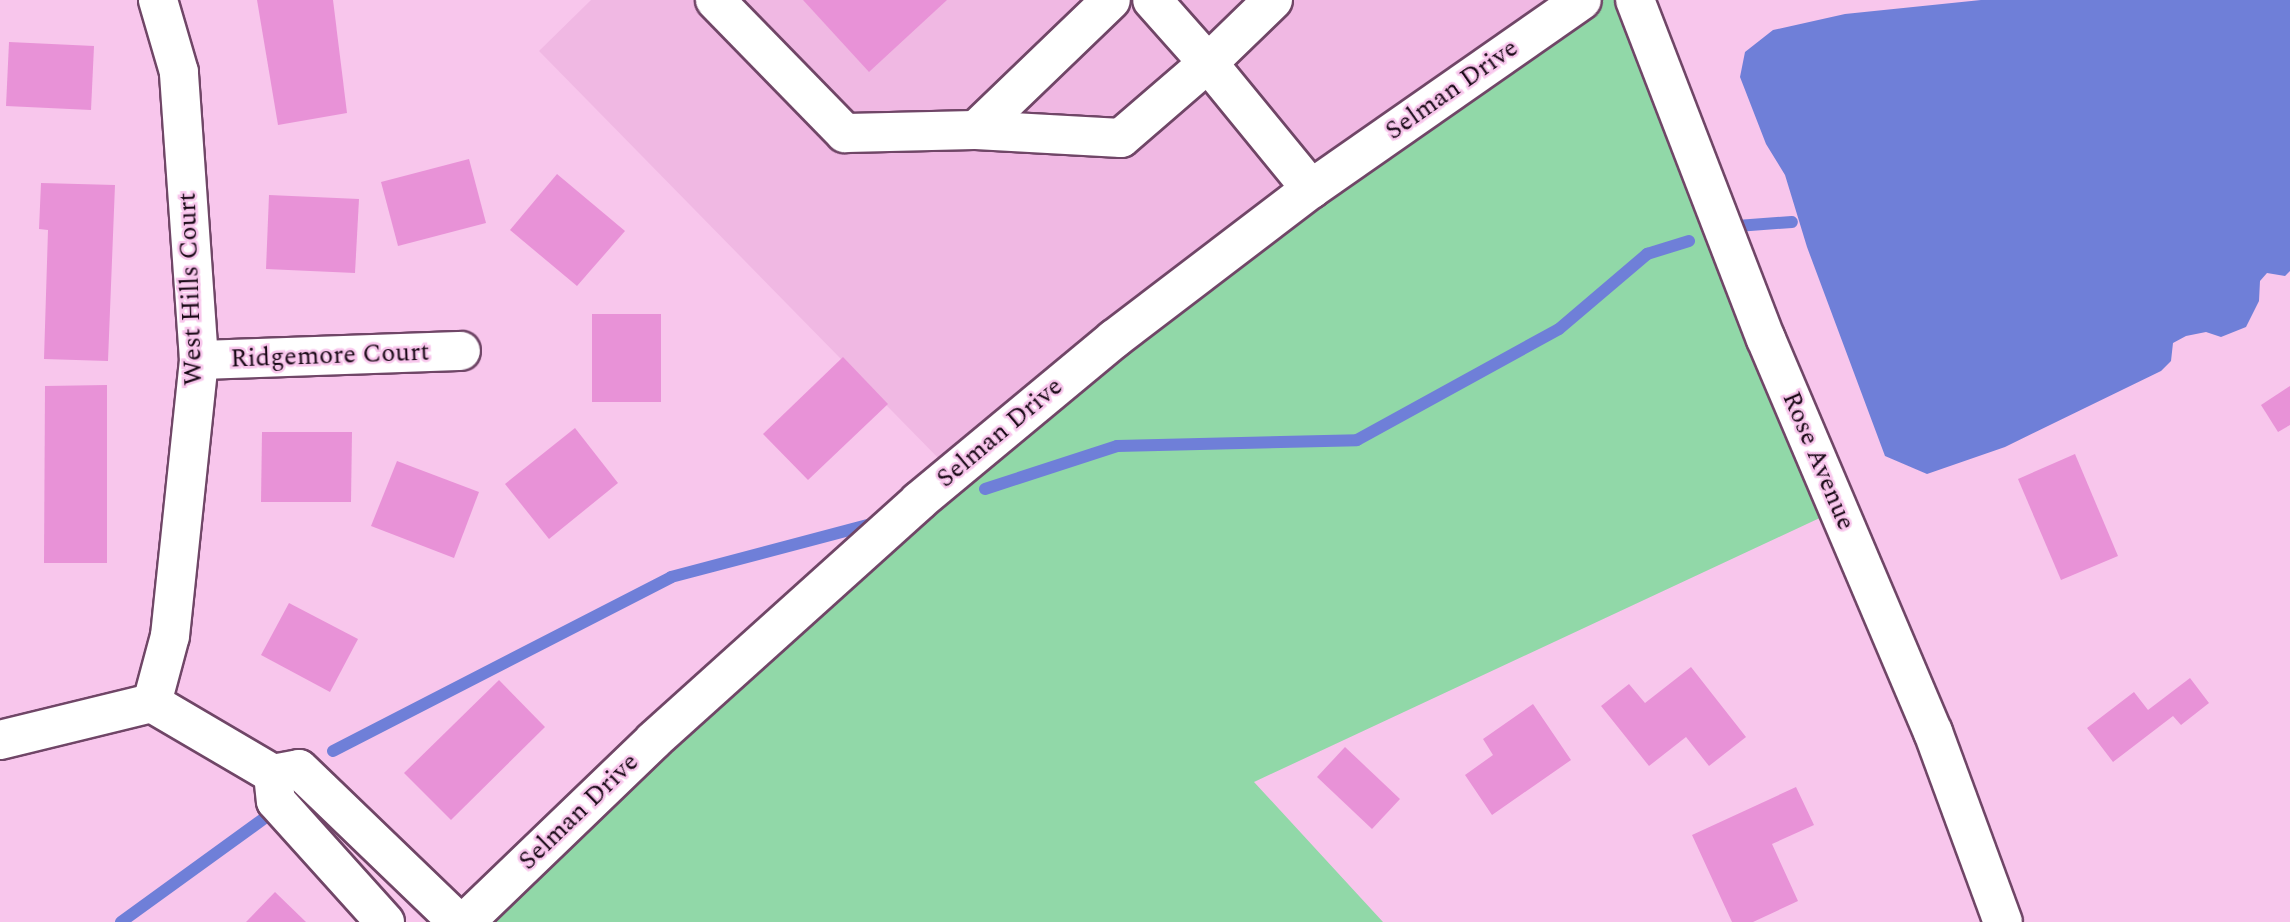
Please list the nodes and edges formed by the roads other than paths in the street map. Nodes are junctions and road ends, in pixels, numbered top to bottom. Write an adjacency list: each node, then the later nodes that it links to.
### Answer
1 (158, 0): 12 (street, West Hills Court)
2 (715, 0): 9 (street)
3 (1111, 0): 9 (street)
4 (1152, 0): 8 (street)
5 (1273, 0): 8 (street)
6 (1582, 0): 10 (street, Selman Drive)
7 (1636, 0): 19 (street, Rose Avenue)
8 (1208, 62): 9 (street); 10 (street)
9 (976, 130)
10 (1311, 189): 18 (street, Selman Drive)
11 (461, 351): 12 (street, Ridgemore Court)
12 (200, 360): 13 (street, West Hills Court)
13 (152, 703): 14 (street); 15 (street)
14 (0, 740)
15 (273, 774): 16 (street); 17 (street)
16 (385, 922)
17 (458, 922)
18 (465, 922)
19 (2003, 922)

